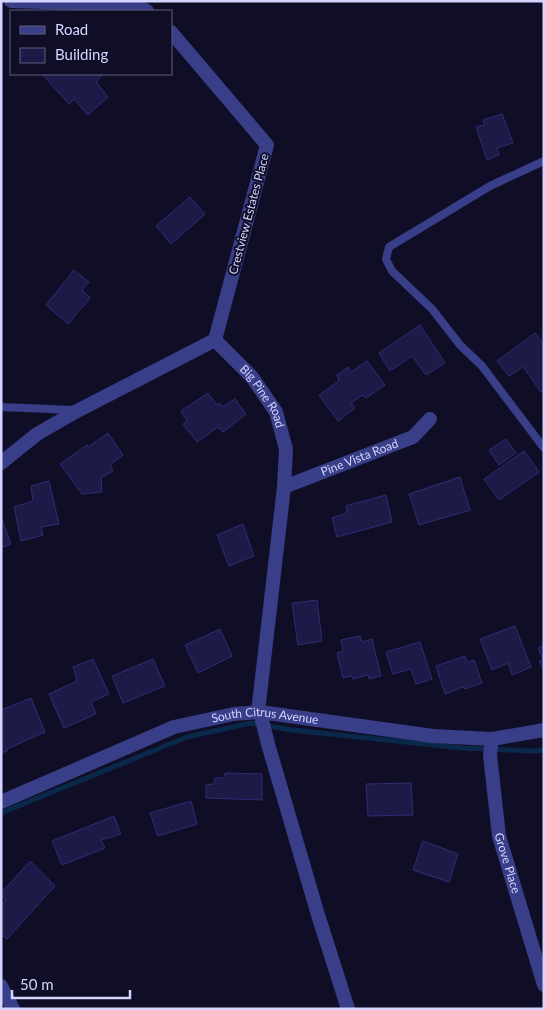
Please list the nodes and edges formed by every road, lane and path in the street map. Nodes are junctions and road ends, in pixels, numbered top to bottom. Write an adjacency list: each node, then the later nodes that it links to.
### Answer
1 (11, 1): 2 (street)
2 (145, 10)
3 (172, 33): 5 (street, Crestview Estates Place)
4 (544, 161): 9 (lane)
5 (215, 340): 7 (street); 11 (street, Big Pine Road)
6 (1, 407): 7 (lane)
7 (77, 411): 10 (street)
8 (430, 419): 11 (street, Pine Vista Road)
9 (544, 448)
10 (1, 463)
11 (284, 487): 12 (street, Big Pine Road)
12 (259, 712): 14 (street, South Citrus Avenue); 15 (street, South Citrus Avenue); 19 (street)
13 (544, 730): 14 (street, South Citrus Avenue)
14 (492, 738): 16 (street, Grove Place)
15 (1, 802)
16 (544, 985)
17 (1, 986): 18 (street)
18 (13, 1009)
19 (348, 1009)

